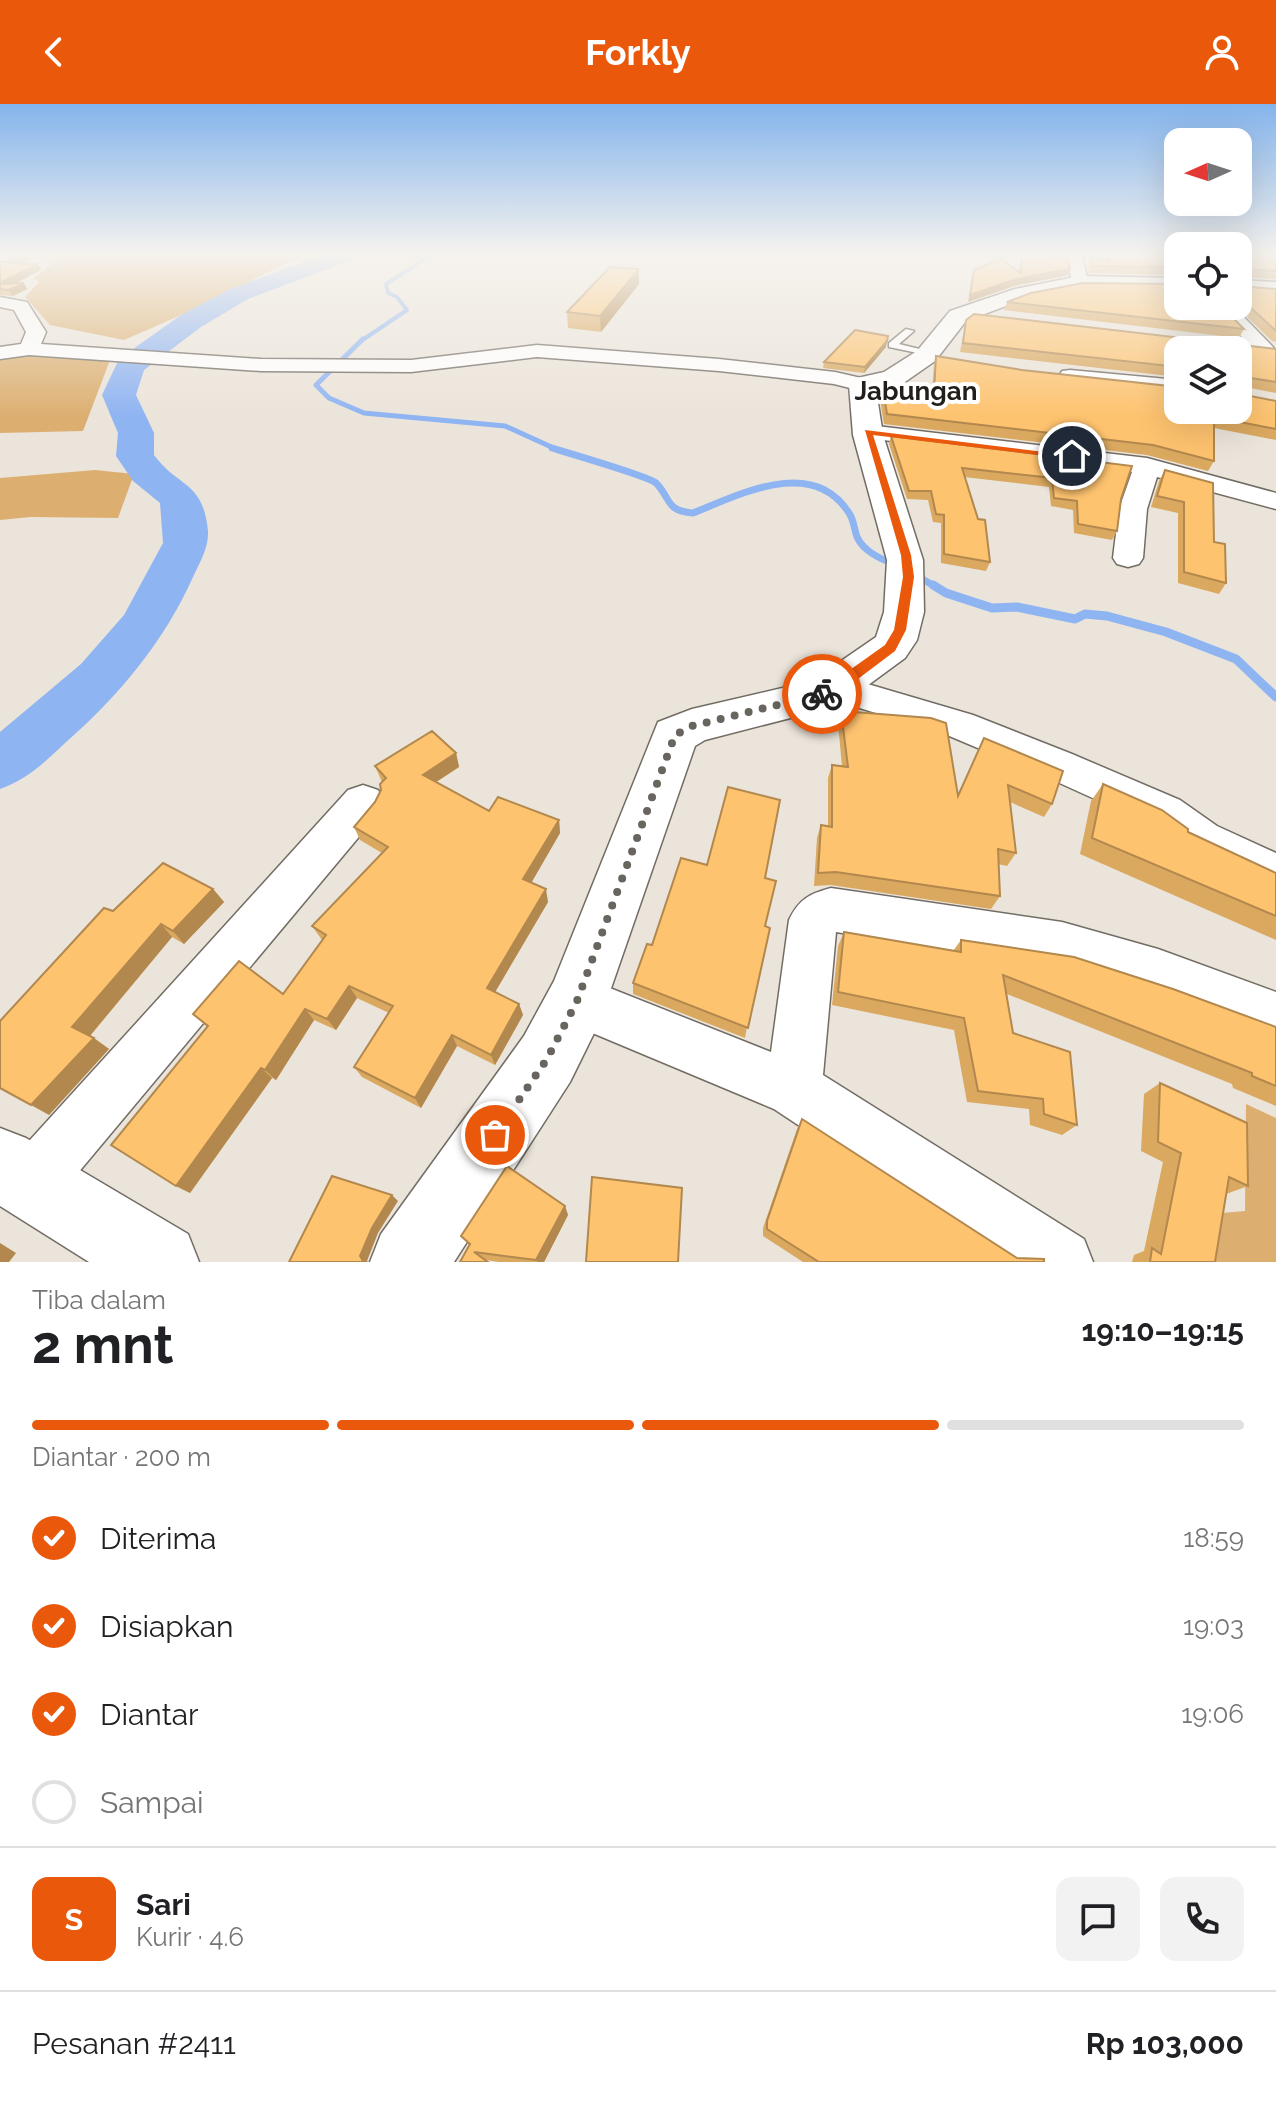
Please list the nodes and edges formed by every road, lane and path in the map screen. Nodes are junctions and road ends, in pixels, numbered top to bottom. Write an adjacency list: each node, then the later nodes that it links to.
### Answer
1 (23, 309): 7 (street)
2 (975, 309): 3 (street)
3 (963, 313): 4 (street); 10 (street)
4 (1007, 319)
5 (1239, 320): 8 (street)
6 (909, 331): 10 (lane)
7 (29, 349): 9 (street); 13 (street)
8 (1270, 350)
9 (0, 353)
10 (927, 355): 11 (street); 13 (street)
11 (953, 360)
12 (1046, 373): 14 (street)
13 (862, 385): 15 (street)
14 (1164, 386)
15 (868, 432): 16 (street); 19 (street)
16 (1147, 466): 17 (street); 18 (street)
17 (1276, 501)
18 (1128, 558)
19 (837, 688): 21 (street); 22 (street)
20 (363, 802): 25 (street)
21 (1276, 874)
22 (577, 1001): 24 (street); 27 (street)
23 (1276, 1018): 24 (street)
24 (794, 1089): 28 (street)
25 (15, 1173): 26 (street)
26 (160, 1262)
27 (409, 1262)
28 (1061, 1262)

